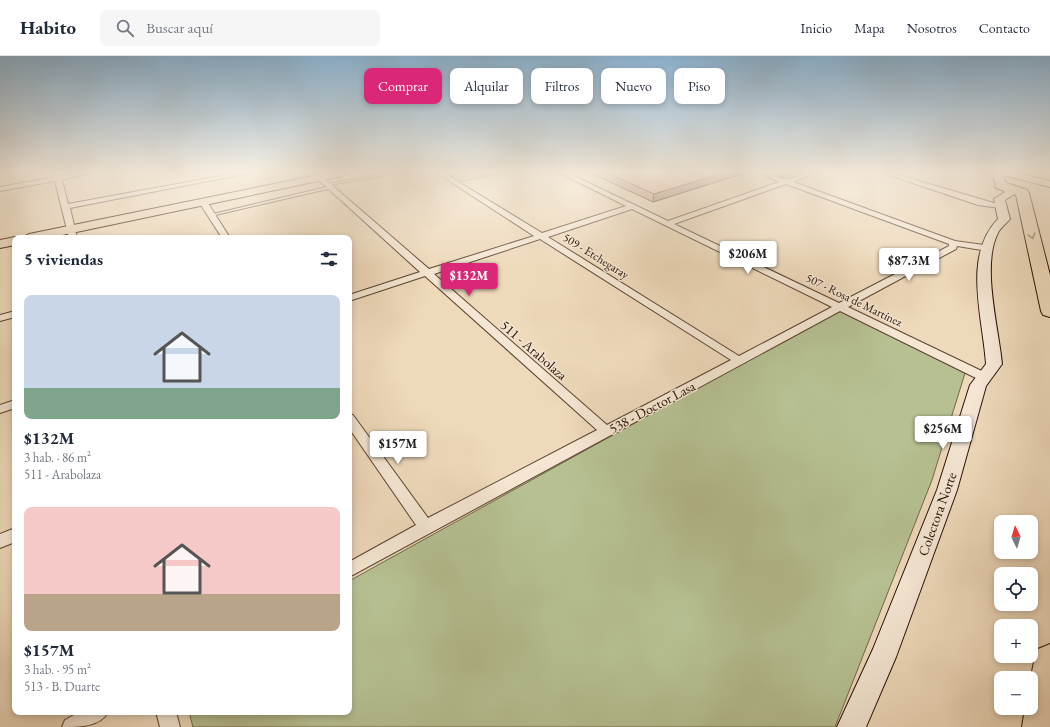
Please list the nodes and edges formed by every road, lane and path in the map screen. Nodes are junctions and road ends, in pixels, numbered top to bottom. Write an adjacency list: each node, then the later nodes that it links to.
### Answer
1 (77, 204): 13 (street)
2 (194, 204): 17 (main road)
3 (204, 204): 15 (street)
4 (245, 204): 15 (lane)
5 (350, 204): 25 (street, 511 - Arabolaza)
6 (491, 204): 20 (street, 509 - Etchegaray)
7 (627, 204): 14 (street, 507 - Rosa de Martínez)
8 (721, 204): 16 (street)
9 (849, 204): 22 (street)
10 (989, 204): 12 (street)
11 (1025, 204): 28 (highway, one-way to 28)
12 (1000, 206): 24 (street, Colectora Norte)
13 (65, 207): 17 (street)
14 (632, 207): 16 (street, 507 - Rosa de Martínez); 20 (street)
15 (211, 215): 19 (street)
16 (666, 224): 27 (street, 507 - Rosa de Martínez)
17 (72, 234): 18 (main road)
18 (61, 235)
19 (224, 235)
20 (542, 236): 25 (street); 31 (street, 509 - Etchegaray)
21 (12, 242): 23 (main road)
22 (953, 243): 24 (street); 27 (street, 538 - Doctor Lasa)
23 (0, 244)
24 (988, 248): 32 (street, Colectora Norte)
25 (426, 273): 26 (street); 36 (street, 511 - Arabolaza)
26 (352, 297)
27 (840, 307): 31 (street, 538 - Doctor Lasa); 32 (street, 507 - Rosa de Martínez)
28 (1050, 311)
29 (12, 315): 30 (street)
30 (0, 318)
31 (740, 361): 36 (street, 538 - Doctor Lasa)
32 (984, 377): 46 (street, Colectora Norte)
33 (12, 405): 34 (street)
34 (0, 409)
35 (352, 422): 37 (street)
36 (606, 431): 37 (street, 538 - Doctor Lasa)
37 (426, 527): 40 (street, 538 - Doctor Lasa)
38 (12, 536): 39 (street)
39 (0, 541)
40 (352, 568)
41 (1050, 661): 47 (highway)
42 (93, 715): 44 (street)
43 (167, 715): 45 (street)
44 (72, 727)
45 (170, 727)
46 (850, 727)
47 (1040, 727)

